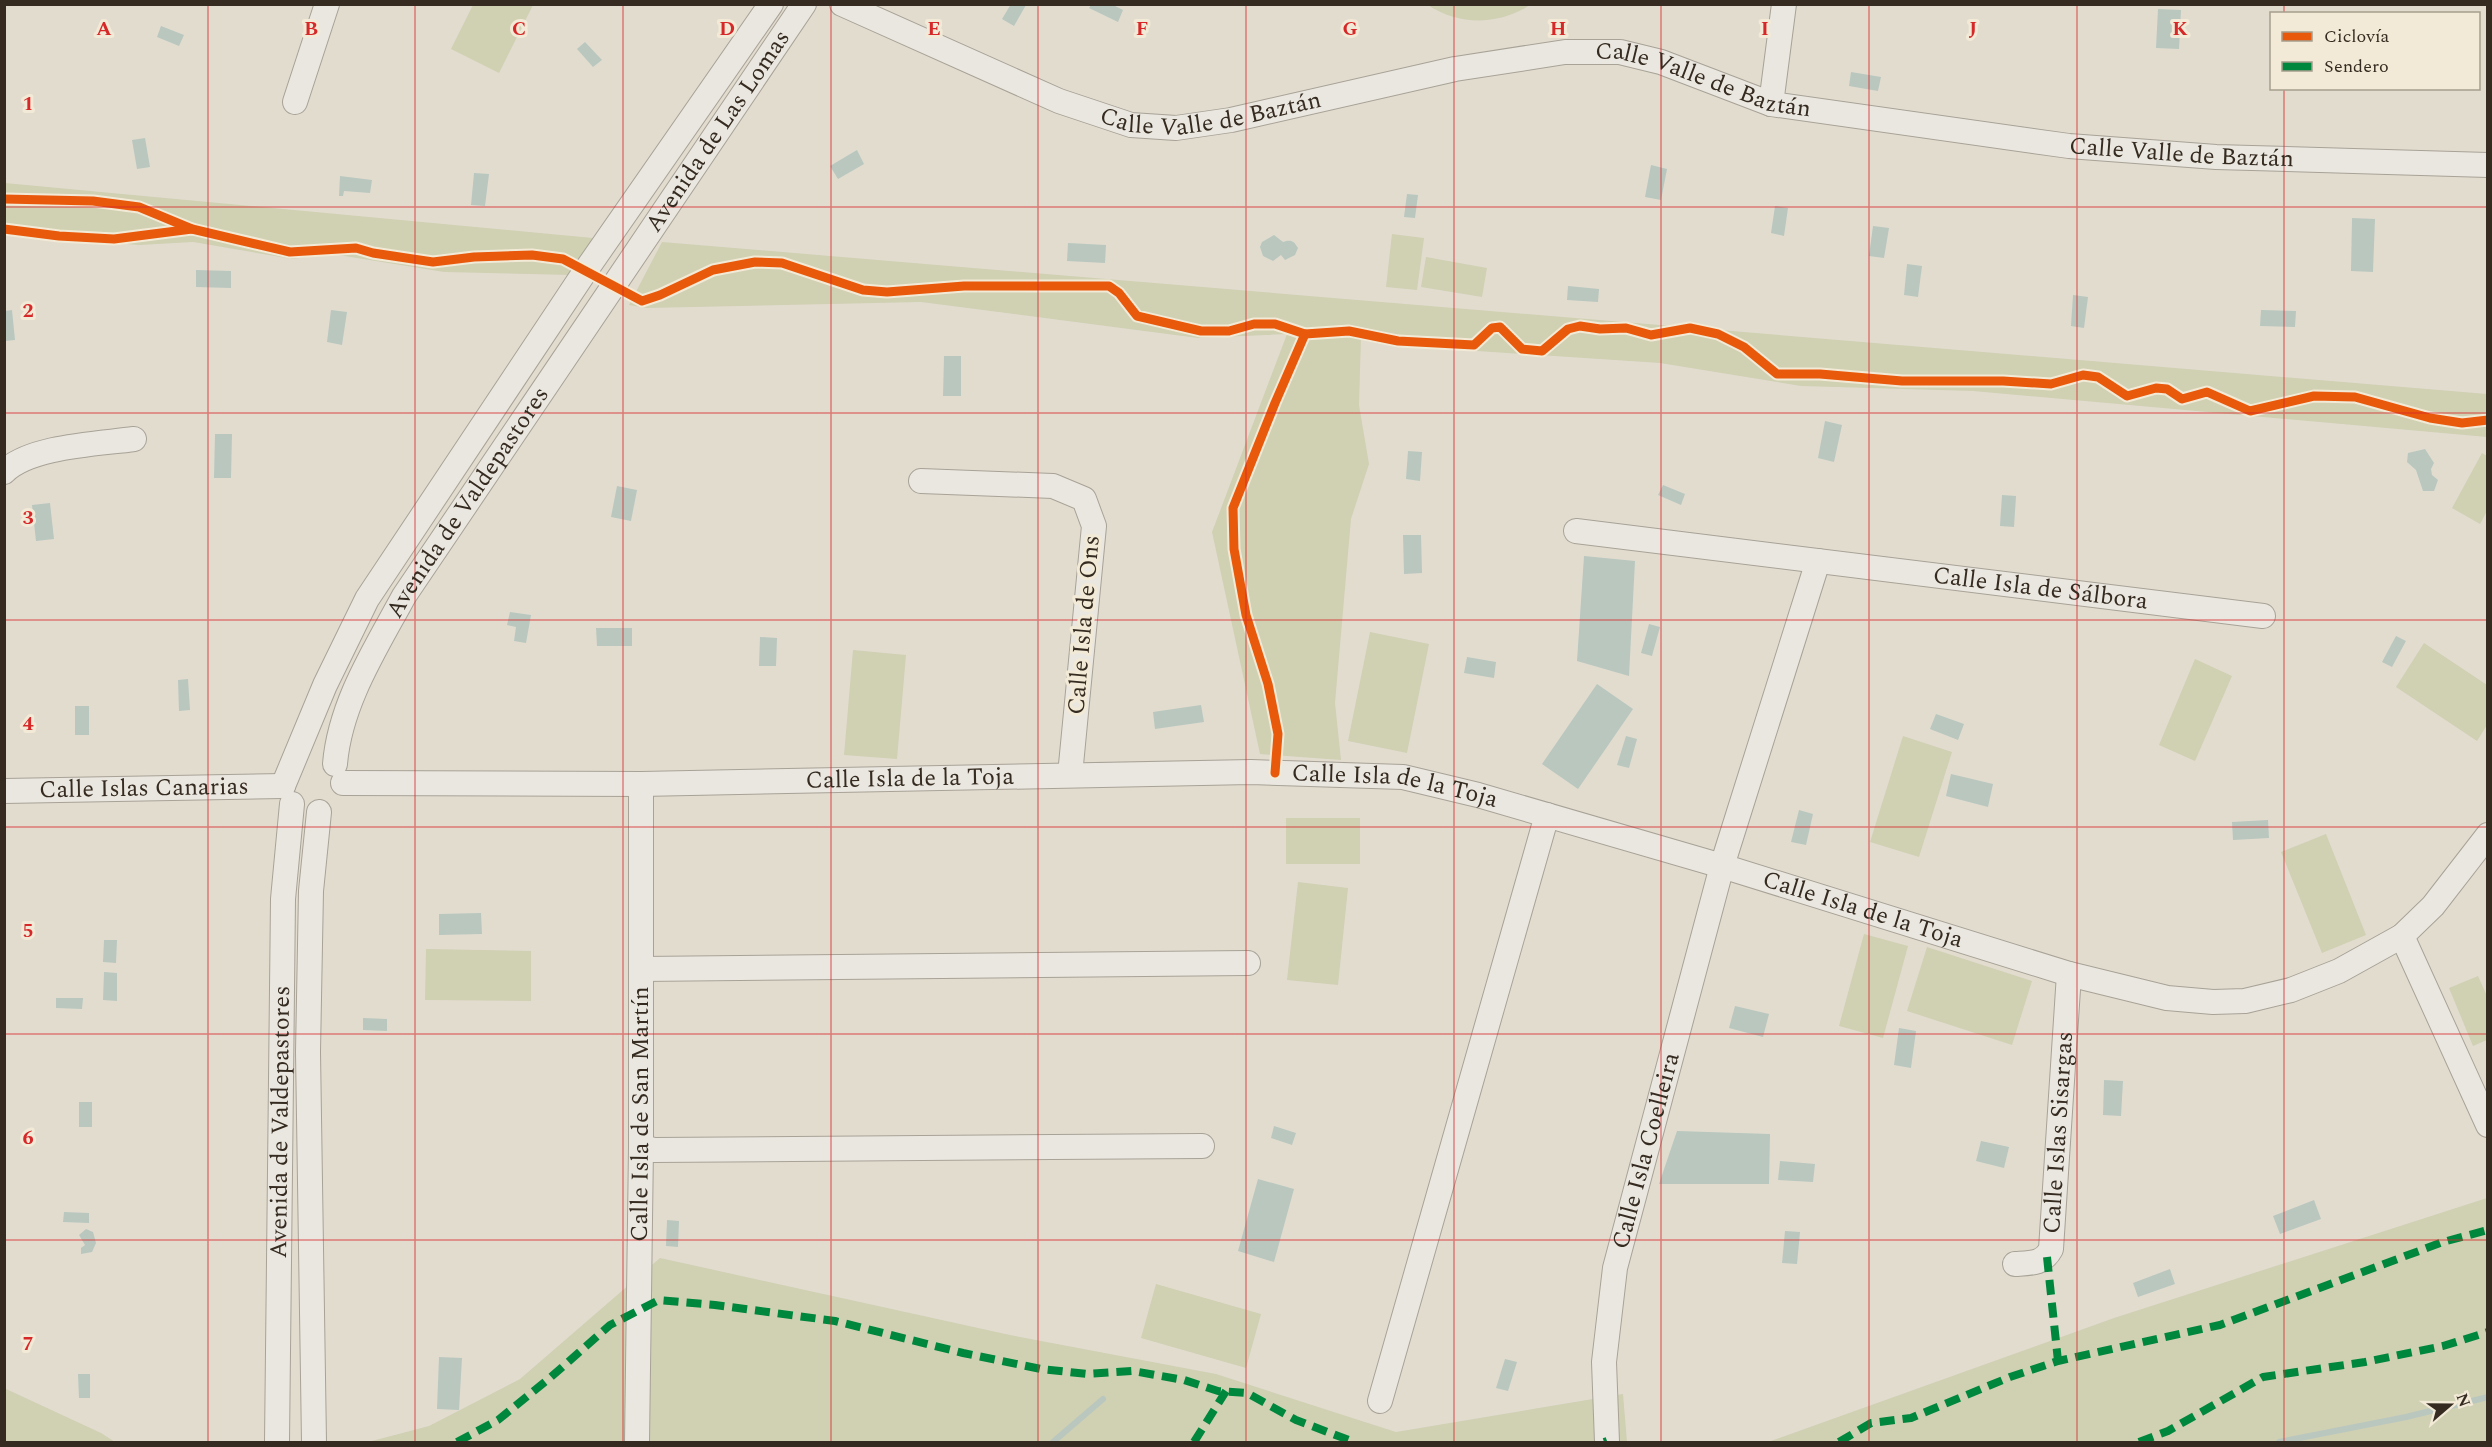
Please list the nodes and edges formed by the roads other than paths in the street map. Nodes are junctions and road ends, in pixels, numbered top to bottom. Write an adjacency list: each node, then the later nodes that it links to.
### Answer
1 (327, 4): 6 (street)
2 (771, 4): 10 (street, Avenida de Las Lomas)
3 (804, 4): 9 (street, Avenida de Las Lomas)
4 (842, 4): 7 (street, Calle Valle de Baztán)
5 (1784, 4): 7 (street)
6 (295, 102)
7 (1771, 104): 8 (street, Calle Valle de Baztán)
8 (2487, 165)
9 (632, 259): 18 (street, Avenida de Valdepastores)
10 (586, 270): 17 (street, Avenida de Valdepastores)
11 (134, 439): 12 (street)
12 (4, 472)
13 (921, 481): 19 (street, Calle Isla de Ons)
14 (1576, 531): 15 (street, Calle Isla de Sálbora)
15 (1818, 561): 16 (street, Calle Isla de Sálbora); 26 (street)
16 (2263, 616)
17 (296, 758): 18 (street, Calle Isla de la Toja); 22 (street, Avenida de Valdepastores)
18 (339, 774): 20 (street, Calle Isla de la Toja); 23 (street)
19 (1070, 775): 20 (street, Calle Isla de la Toja); 24 (street, Calle Isla de la Toja)
20 (641, 784): 29 (street, Calle Isla de San Martín)
21 (4, 791): 22 (street, Calle Islas Canarias)
22 (287, 795): 23 (street, Calle Islas Canarias); 36 (street, Avenida de Valdepastores)
23 (319, 812): 37 (street, Avenida de Valdepastores)
24 (1547, 815): 26 (street, Calle Isla de la Toja); 35 (street)
25 (2487, 835): 27 (street, Calle Isla de la Toja)
26 (1722, 866): 30 (street, Calle Isla de la Toja); 39 (street, Calle Isla Coelleira)
27 (2402, 936): 30 (street, Calle Isla de la Toja); 31 (street)
28 (1248, 963): 29 (street)
29 (641, 969): 33 (street, Calle Isla de San Martín)
30 (2069, 974): 34 (street, Calle Islas Sisargas)
31 (2487, 1125)
32 (1202, 1146): 33 (street)
33 (641, 1147): 38 (street, Calle Isla de San Martín)
34 (2015, 1264)
35 (1380, 1401)
36 (277, 1443)
37 (314, 1443)
38 (637, 1443)
39 (1607, 1443)

